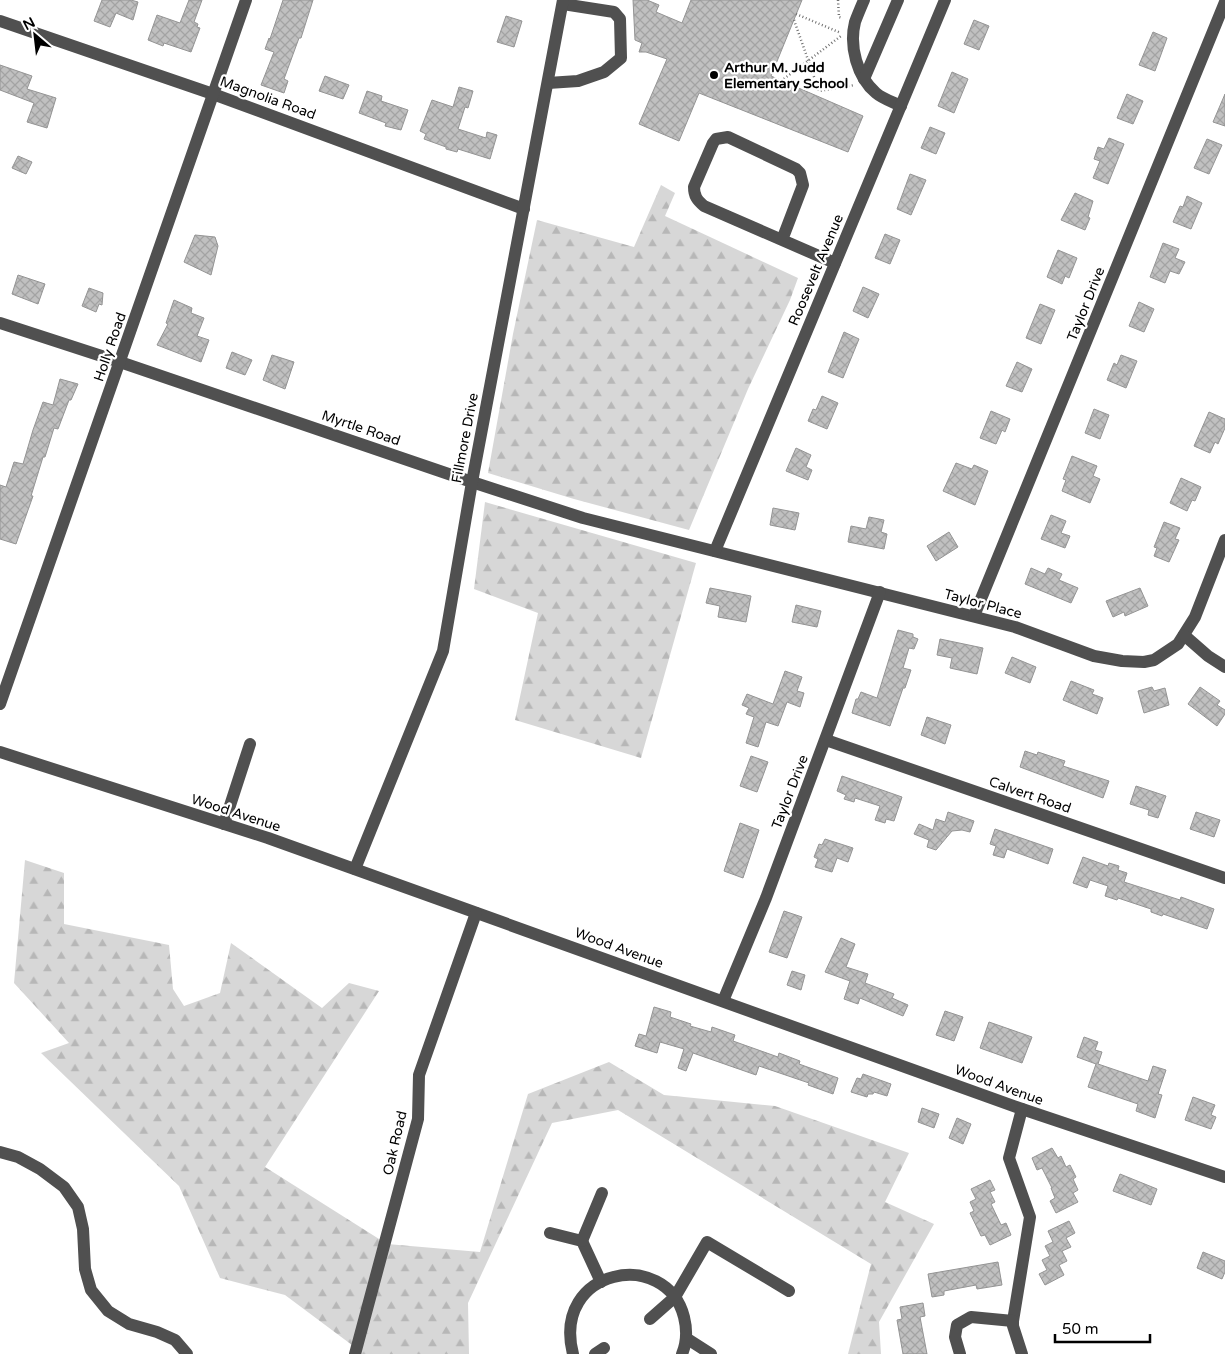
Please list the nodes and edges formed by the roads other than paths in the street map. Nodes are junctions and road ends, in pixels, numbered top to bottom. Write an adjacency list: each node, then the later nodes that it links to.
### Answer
1 (246, 0): 10 (street, Holly Road)
2 (864, 0): 8 (street)
3 (898, 0): 8 (street)
4 (945, 0): 11 (street, Roosevelt Avenue)
5 (563, 2): 9 (street, Fillmore Drive); 9 (street)
6 (1225, 2): 21 (street, Taylor Drive)
7 (0, 21): 10 (street, Magnolia Road)
8 (860, 81): 11 (street)
9 (548, 83): 12 (street, Fillmore Drive)
10 (213, 94): 12 (street, Magnolia Road); 16 (street, Holly Road)
11 (901, 106): 14 (street, Roosevelt Avenue)
12 (524, 209): 17 (street, Fillmore Drive)
13 (782, 240): 13 (street); 14 (street)
14 (835, 263): 19 (street, Roosevelt Avenue)
15 (0, 323): 16 (street, Myrtle Road)
16 (120, 362): 17 (street, Myrtle Road); 24 (street, Holly Road)
17 (472, 482): 19 (street, Myrtle Road); 29 (street, Fillmore Drive)
18 (1225, 540): 22 (street, Taylor Place)
19 (715, 551): 20 (street, Taylor Place)
20 (880, 592): 21 (street, Taylor Place); 25 (street, Taylor Drive)
21 (974, 616): 22 (street, Taylor Place)
22 (1184, 636): 23 (street)
23 (1225, 667)
24 (0, 704)
25 (826, 740): 30 (street, Calvert Road); 32 (street, Taylor Drive)
26 (250, 744): 28 (street)
27 (0, 752): 28 (street, Wood Avenue)
28 (224, 824): 29 (street, Wood Avenue)
29 (355, 869): 31 (street, Wood Avenue)
30 (1225, 878)
31 (476, 913): 32 (street, Wood Avenue); 46 (street, Oak Road)
32 (723, 1001): 33 (street, Wood Avenue)
33 (1022, 1109): 35 (street, Wood Avenue); 43 (street)
34 (0, 1152): 45 (street)
35 (1225, 1177)
36 (602, 1193): 38 (street)
37 (550, 1233): 38 (street)
38 (582, 1241): 39 (street)
39 (601, 1282): 41 (street); 47 (street)
40 (789, 1291): 41 (street)
41 (675, 1297): 42 (street); 44 (street)
42 (650, 1319)
43 (1013, 1321): 50 (street); 51 (street)
44 (686, 1338): 48 (street); 49 (street)
45 (187, 1354)
46 (355, 1354)
47 (573, 1354)
48 (682, 1354)
49 (711, 1354)
50 (960, 1354)
51 (1022, 1354)

